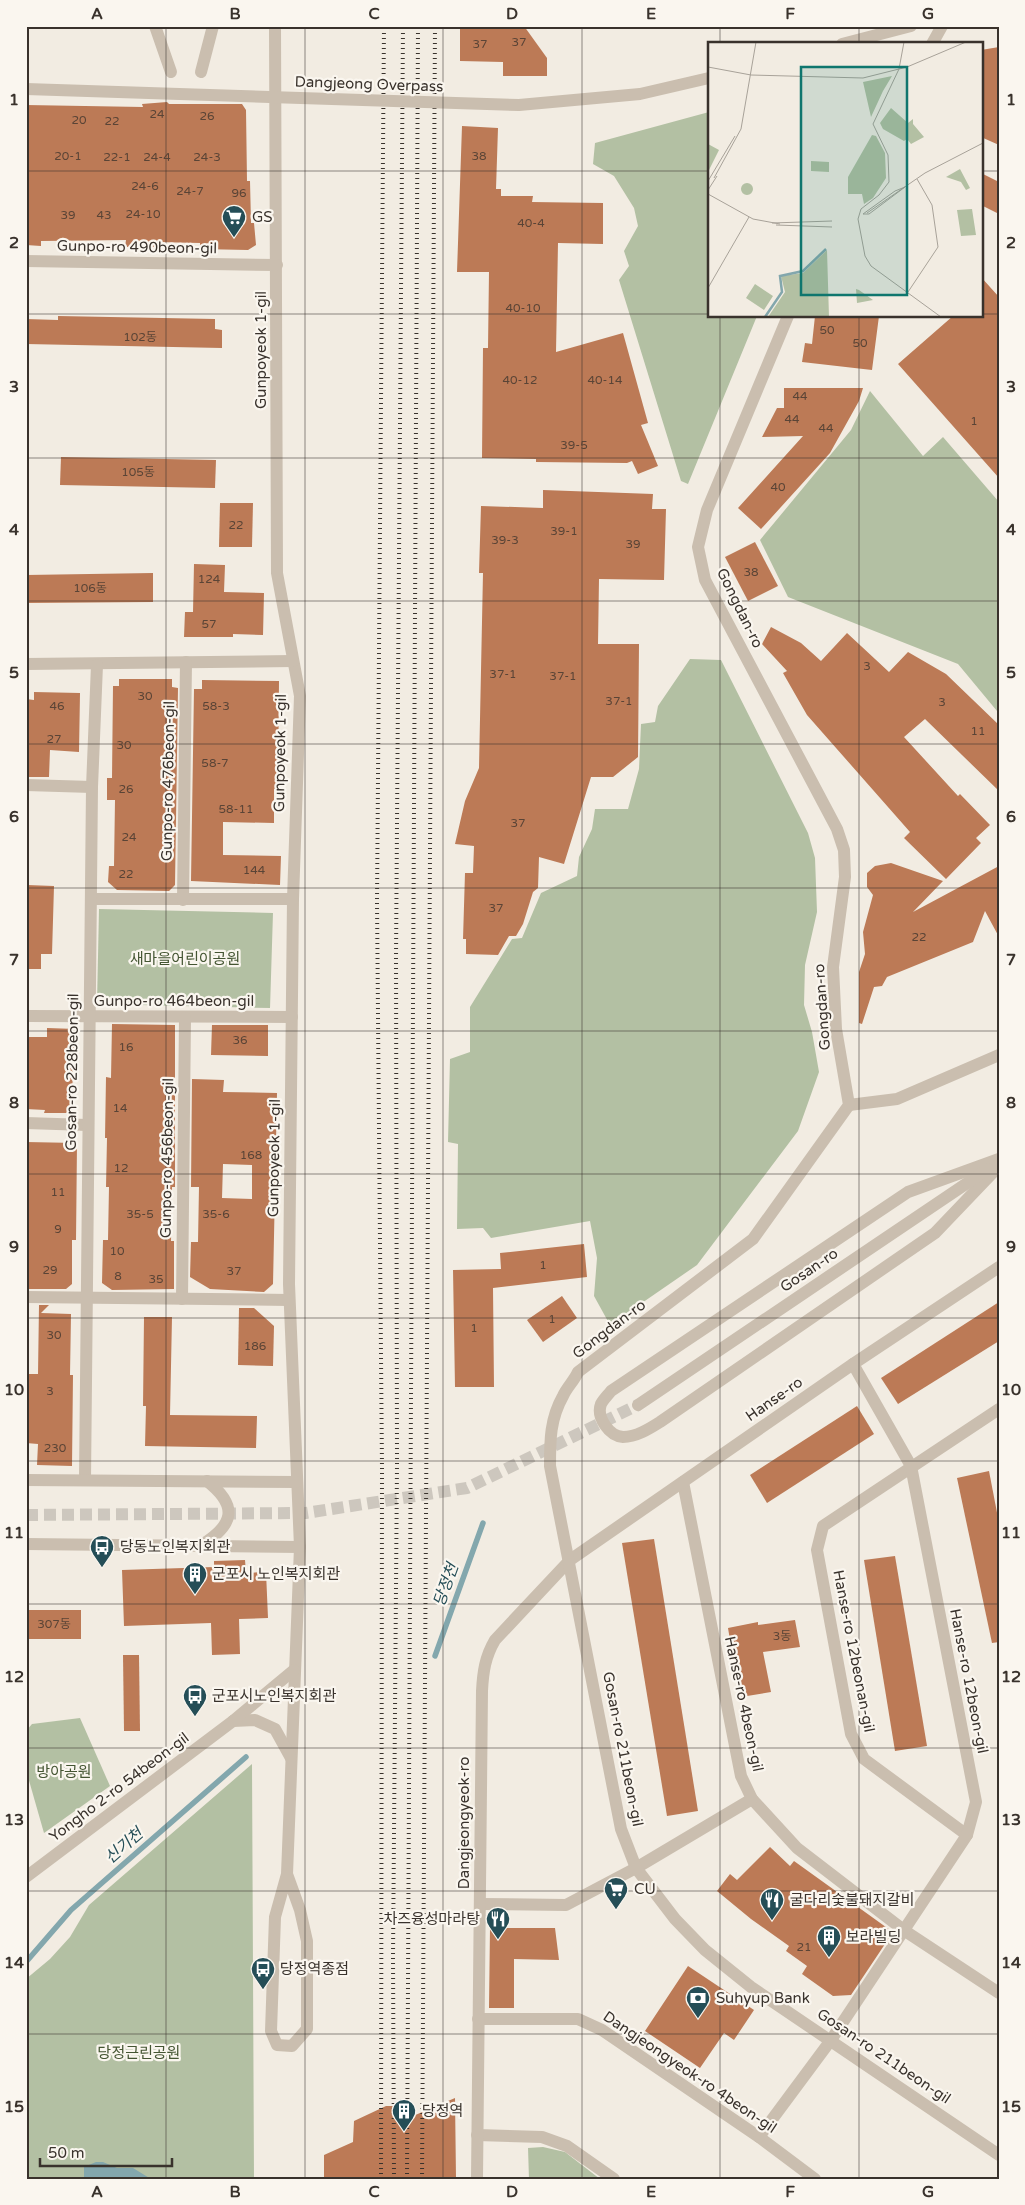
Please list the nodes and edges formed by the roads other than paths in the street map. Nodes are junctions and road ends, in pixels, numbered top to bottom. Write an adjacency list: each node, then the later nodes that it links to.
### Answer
1 (155, 26): 8 (street)
2 (213, 26): 9 (street)
3 (275, 26): 13 (street, Gunpoyeok 1-gil)
4 (911, 26): 6 (street)
5 (942, 26): 7 (street)
6 (850, 42)
7 (933, 42)
8 (171, 72)
9 (202, 72)
10 (708, 78): 11 (street, Dangjeong Overpass, bridge)
11 (26, 89)
12 (26, 261): 13 (street, Gunpo-ro 490beon-gil)
13 (277, 265): 15 (street, Gunpoyeok 1-gil)
14 (787, 318): 29 (street, Gongdan-ro)
15 (293, 661): 16 (street); 22 (street, Gunpoyeok 1-gil)
16 (186, 662): 18 (street); 23 (street, Gunpo-ro 476beon-gil)
17 (26, 664): 18 (street)
18 (97, 665): 20 (street, Gosan-ro 228beon-gil)
19 (26, 785): 20 (street)
20 (92, 787): 21 (street, Gosan-ro 228beon-gil)
21 (91, 899): 23 (street); 25 (street, Gosan-ro 228beon-gil)
22 (293, 899): 23 (street); 27 (street, Gunpoyeok 1-gil)
23 (183, 900)
24 (26, 1016): 25 (street, Gunpo-ro 464beon-gil)
25 (88, 1017): 26 (street, Gunpo-ro 464beon-gil); 31 (street, Gosan-ro 228beon-gil)
26 (185, 1018): 27 (street, Gunpo-ro 464beon-gil); 37 (street, Gunpo-ro 456beon-gil)
27 (292, 1018): 38 (street, Gunpoyeok 1-gil)
28 (999, 1055): 29 (street)
29 (849, 1105): 51 (street, Gongdan-ro)
30 (26, 1123): 31 (street)
31 (87, 1125): 36 (street, Gosan-ro 228beon-gil)
32 (999, 1161): 33 (street); 40 (street, Gosan-ro)
33 (999, 1166)
34 (999, 1268): 39 (street, Hanse-ro)
35 (26, 1297): 36 (street)
36 (87, 1297): 37 (street); 44 (street, Gosan-ro 228beon-gil)
37 (182, 1299): 38 (street)
38 (289, 1300): 46 (street, Gunpoyeok 1-gil)
39 (852, 1364): 42 (street, Hanse-ro 12beon-gil); 47 (street, Hanse-ro)
40 (638, 1405)
41 (999, 1409): 42 (street, Hanse-ro 12beonan-gil)
42 (911, 1466): 56 (street, Hanse-ro 12beon-gil); 56 (street, Hanse-ro 12beonan-gil)
43 (26, 1480): 44 (street)
44 (85, 1480): 45 (street)
45 (207, 1481): 46 (street); 49 (street)
46 (296, 1482): 50 (street)
47 (683, 1482): 51 (street, Hanse-ro); 55 (street, Hanse-ro 4beon-gil)
48 (26, 1544): 49 (street)
49 (200, 1546): 50 (street)
50 (300, 1548): 52 (street)
51 (570, 1560): 57 (street, Gosan-ro 211beon-gil); 60 (street, Dangjeongyeok-ro)
52 (294, 1670): 53 (street, Yongho 2-ro 54beon-gil); 54 (street)
53 (233, 1721): 54 (street); 59 (street, Yongho 2-ro 54beon-gil)
54 (292, 1760): 58 (street)
55 (752, 1799): 57 (street); 61 (street, Hanse-ro 4beon-gil)
56 (967, 1835): 61 (street, Hanse-ro 12beon-gil)
57 (636, 1868): 60 (street); 64 (street, Gosan-ro 211beon-gil)
58 (286, 1874): 58 (street)
59 (26, 1877)
60 (480, 1904): 63 (street, Dangjeongyeok-ro)
61 (905, 1931): 62 (street, Hanse-ro 4beon-gil); 64 (street, Hanse-ro 12beon-gil)
62 (999, 1993)
63 (478, 2019): 65 (street, Dangjeongyeok-ro); 66 (street, Dangjeongyeok-ro 4beon-gil)
64 (831, 2040): 66 (street, Hanse-ro 12beon-gil); 67 (street, Gosan-ro 211beon-gil)
65 (477, 2135): 68 (street, Dangjeongyeok-ro); 69 (street)
66 (759, 2137): 70 (street, Dangjeongyeok-ro 4beon-gil)
67 (999, 2155)
68 (477, 2179)
69 (614, 2179)
70 (815, 2179)

